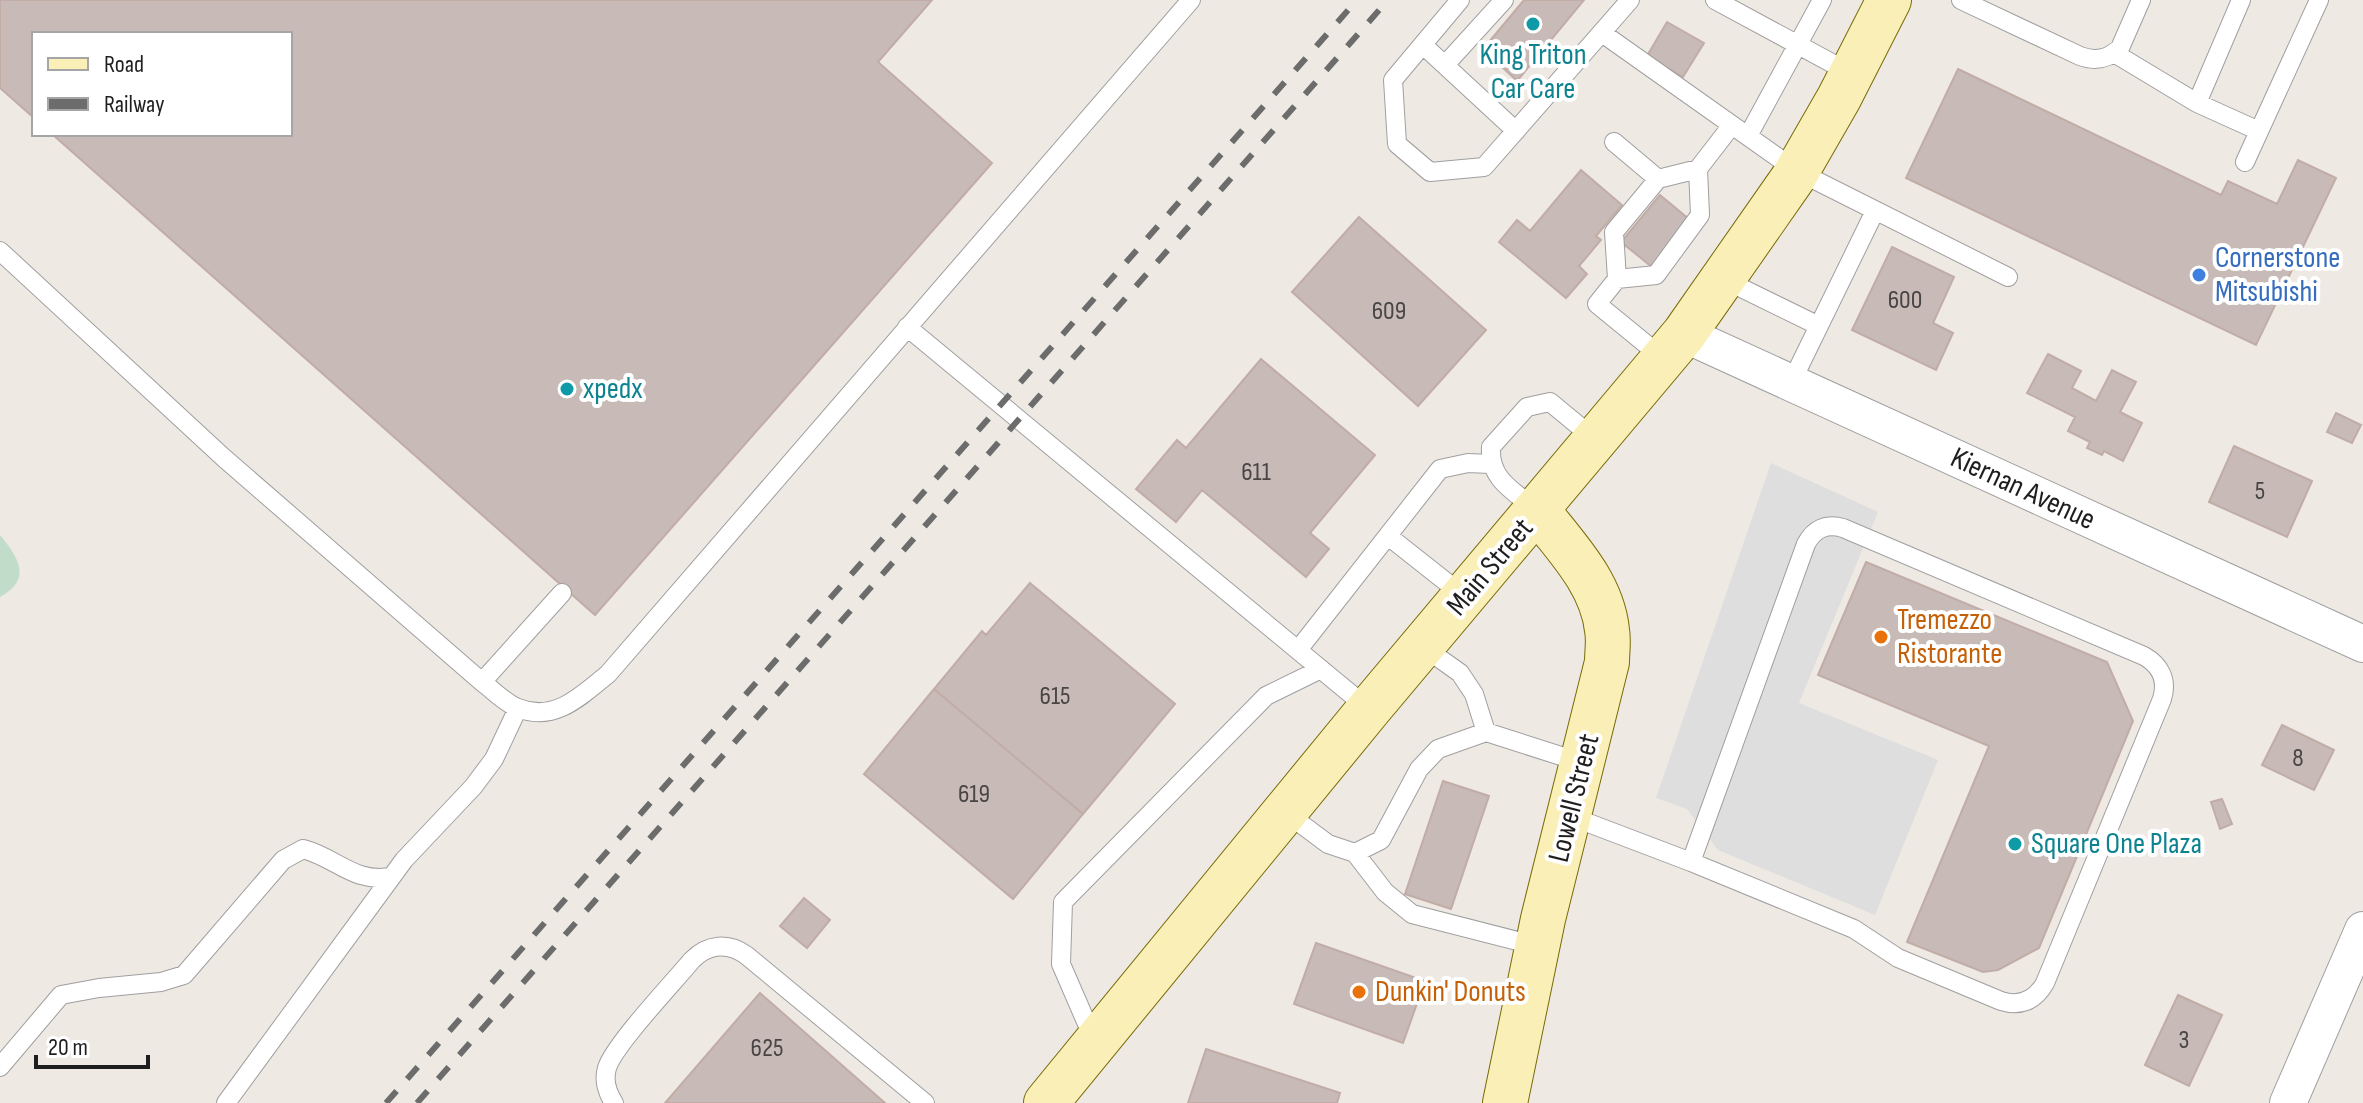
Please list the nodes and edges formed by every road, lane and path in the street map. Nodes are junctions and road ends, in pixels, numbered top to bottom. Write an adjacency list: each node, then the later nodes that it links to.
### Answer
1 (1191, 0): 35 (lane)
2 (1460, 0): 15 (lane)
3 (1504, 0): 17 (lane)
4 (1715, 0): 14 (lane)
5 (1822, 0): 14 (lane)
6 (1889, 0): 18 (main road, Main Street)
7 (1961, 0): 12 (lane)
8 (2141, 0): 16 (lane)
9 (2241, 0): 19 (lane)
10 (2319, 0): 22 (lane)
11 (1623, 3): 13 (lane)
12 (1998, 8): 16 (lane)
13 (1602, 33): 20 (lane); 21 (lane)
14 (1797, 44): 18 (lane); 23 (lane)
15 (1423, 45): 17 (lane); 21 (lane)
16 (2114, 53): 19 (lane)
17 (1445, 65): 21 (lane)
18 (1852, 74): 27 (main road, Main Street)
19 (2197, 103): 22 (lane)
20 (1732, 125): 23 (lane); 26 (lane)
21 (1516, 131)
22 (2259, 131): 25 (lane)
23 (1748, 136): 27 (lane)
24 (1614, 142): 28 (lane)
25 (2245, 162)
26 (1698, 169): 28 (lane); 32 (lane)
27 (1797, 171): 29 (lane); 33 (main road, Main Street)
28 (1658, 179): 32 (lane)
29 (1875, 211): 31 (lane); 34 (lane)
30 (0, 251): 48 (lane)
31 (2008, 277)
32 (1617, 279): 36 (lane)
33 (1723, 279): 34 (lane); 36 (main road, Main Street)
34 (1819, 326): 37 (lane)
35 (907, 327): 46 (lane); 49 (lane)
36 (1674, 346): 37 (street, Kiernan Avenue); 38 (main road, Main Street)
37 (1791, 383): 44 (street, Kiernan Avenue)
38 (1596, 440): 39 (lane); 40 (main road, Main Street)
39 (1490, 464): 40 (lane); 41 (lane)
40 (1538, 511): 43 (main road, Main Street); 52 (main road, Lowell Street)
41 (1388, 536): 43 (lane); 46 (lane)
42 (562, 593): 48 (lane)
43 (1465, 596): 45 (main road, Main Street)
44 (2363, 644)
45 (1422, 646): 50 (main road, Main Street); 51 (lane)
46 (1298, 650): 47 (lane)
47 (1321, 669): 50 (lane); 60 (lane)
48 (482, 682): 49 (lane)
49 (518, 708): 57 (lane)
50 (1369, 709): 53 (main road, Main Street)
51 (1486, 732): 52 (lane); 55 (lane)
52 (1583, 763): 54 (main road, Lowell Street)
53 (1285, 812): 55 (lane); 60 (main road, Main Street)
54 (1570, 816): 56 (lane); 59 (main road, Lowell Street)
55 (1355, 853): 59 (lane)
56 (1691, 862): 56 (lane)
57 (391, 877): 61 (lane); 62 (lane)
58 (2363, 930): 67 (street)
59 (1537, 946): 66 (main road, Lowell Street)
60 (1095, 1043): 65 (main road, Main Street)
61 (0, 1067)
62 (226, 1103)
63 (614, 1103): 64 (lane)
64 (925, 1103)
65 (1046, 1103)
66 (1505, 1103)
67 (2288, 1103)

